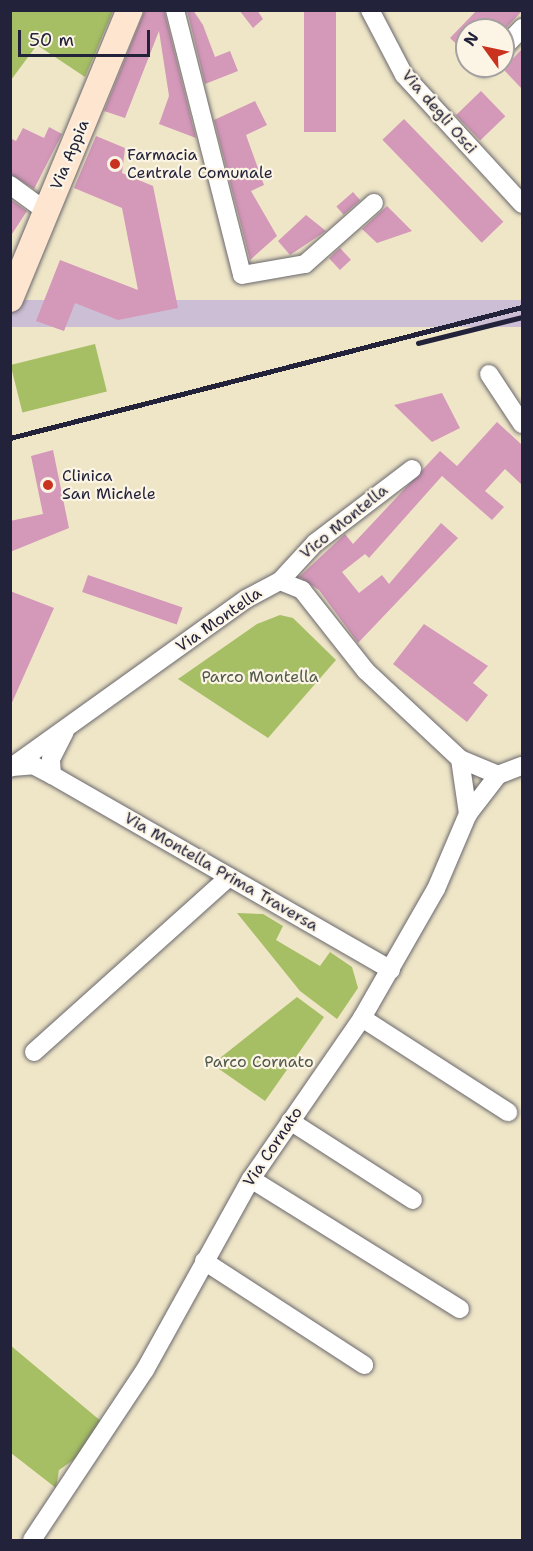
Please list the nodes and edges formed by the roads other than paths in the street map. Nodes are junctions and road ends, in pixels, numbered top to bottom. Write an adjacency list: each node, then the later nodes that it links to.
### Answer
1 (130, 10): 7 (street, Via Appia)
2 (176, 10): 5 (street)
3 (370, 10): 6 (street, Via degli Osci)
4 (10, 186): 7 (street)
5 (374, 203)
6 (522, 204)
7 (46, 212): 8 (street, Via Appia)
8 (10, 299)
9 (489, 374): 10 (street)
10 (522, 424)
11 (412, 468): 12 (street, Vico Montella)
12 (280, 581): 13 (street, Via Montella); 14 (street, Via Montella)
13 (68, 726): 15 (street, Via Montella); 17 (street)
14 (460, 759): 16 (street, Via Montella); 18 (street)
15 (11, 768): 17 (street, Via Montella Prima Traversa)
16 (514, 773): 18 (street, Via Cornato)
17 (52, 775): 19 (street, Via Montella Prima Traversa)
18 (468, 814): 20 (street, Via Cornato)
19 (229, 878): 20 (street, Via Montella Prima Traversa); 22 (street)
20 (391, 970): 21 (street, Via Cornato)
21 (362, 1017): 23 (street); 24 (street, Via Cornato)
22 (34, 1052)
23 (508, 1112)
24 (290, 1121): 25 (street, Via Cornato); 26 (street)
25 (251, 1179): 27 (street, Via Cornato); 28 (street)
26 (413, 1200)
27 (204, 1261): 29 (street); 30 (street, Via Cornato)
28 (460, 1309)
29 (364, 1365)
30 (32, 1540)

